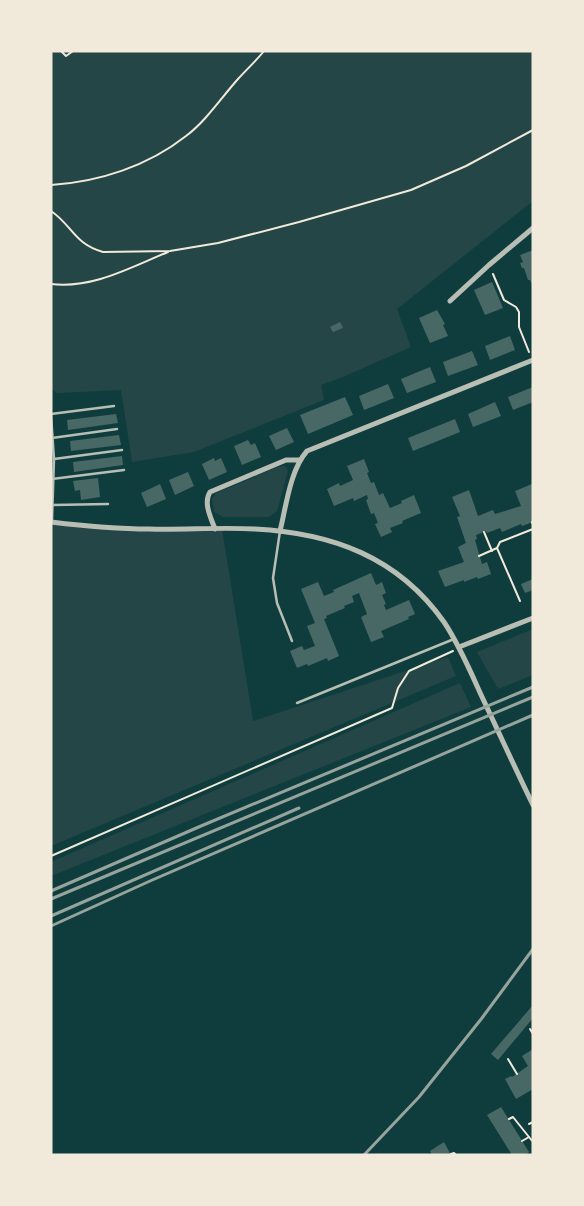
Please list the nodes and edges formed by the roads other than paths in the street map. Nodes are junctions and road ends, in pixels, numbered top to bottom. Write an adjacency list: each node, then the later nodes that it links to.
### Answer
1 (533, 228): 2 (street)
2 (450, 301)
3 (532, 360): 10 (street)
4 (114, 406): 5 (lane)
5 (51, 415): 7 (lane)
6 (117, 429): 7 (lane)
7 (52, 438): 9 (lane)
8 (122, 450): 9 (lane)
9 (54, 459): 12 (lane)
10 (300, 460): 16 (street); 17 (street)
11 (124, 470): 12 (lane)
12 (52, 479): 14 (lane)
13 (108, 504): 14 (lane)
14 (53, 505): 15 (lane)
15 (52, 522): 16 (street)
16 (215, 529): 17 (street)
17 (280, 531): 19 (street); 20 (lane)
18 (533, 618): 21 (street)
19 (454, 638): 21 (street); 22 (lane)
20 (292, 641)
21 (459, 648): 23 (street)
22 (297, 703)
23 (533, 805)

